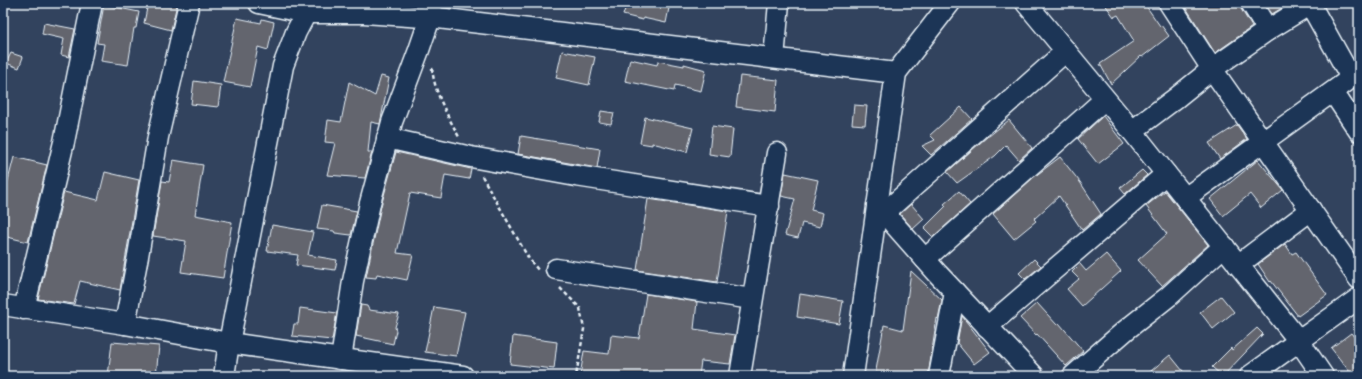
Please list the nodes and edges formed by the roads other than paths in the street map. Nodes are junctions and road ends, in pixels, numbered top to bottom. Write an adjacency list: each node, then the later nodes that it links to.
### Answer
1 (92, 3): 38 (street)
2 (189, 3): 39 (street)
3 (259, 3): 10 (street)
4 (779, 3): 14 (street)
5 (950, 3): 16 (street)
6 (1026, 3): 13 (street)
7 (1169, 3): 15 (street)
8 (1251, 3): 12 (street)
9 (1305, 5): 12 (street); 17 (street)
10 (306, 8): 11 (street); 42 (street)
11 (431, 10): 14 (street); 21 (street)
12 (1268, 30): 15 (street)
13 (1066, 52): 18 (street); 27 (street)
14 (774, 58): 16 (street)
15 (1212, 69): 20 (street); 22 (street)
16 (896, 73): 27 (street)
17 (1333, 92): 19 (street); 22 (street)
18 (1105, 99): 20 (street); 30 (street)
19 (1357, 122)
20 (1132, 131): 24 (street)
21 (387, 138): 26 (street); 43 (street)
22 (1263, 141): 25 (street); 28 (street)
23 (777, 153): 26 (street)
24 (1166, 174): 25 (street); 40 (street)
25 (1185, 198): 29 (street)
26 (769, 206): 36 (street)
27 (880, 209): 30 (street); 47 (street)
28 (1311, 210): 31 (street); 33 (street)
29 (1224, 246): 31 (street); 50 (street)
30 (925, 259): 34 (street)
31 (1238, 265): 41 (street)
32 (551, 276): 36 (street)
33 (1359, 279)
34 (954, 292): 40 (street); 48 (street)
35 (1359, 298): 41 (street)
36 (752, 299): 46 (street)
37 (3, 305): 38 (street)
38 (24, 308): 39 (street)
39 (124, 324): 42 (street)
40 (987, 327): 49 (street)
41 (1299, 341): 51 (street); 52 (street)
42 (229, 343): 43 (street); 44 (street)
43 (341, 359): 45 (street)
44 (224, 376)
45 (463, 376)
46 (740, 376)
47 (853, 376)
48 (939, 376)
49 (1034, 376)
50 (1073, 376)
51 (1250, 376)
52 (1323, 376)

